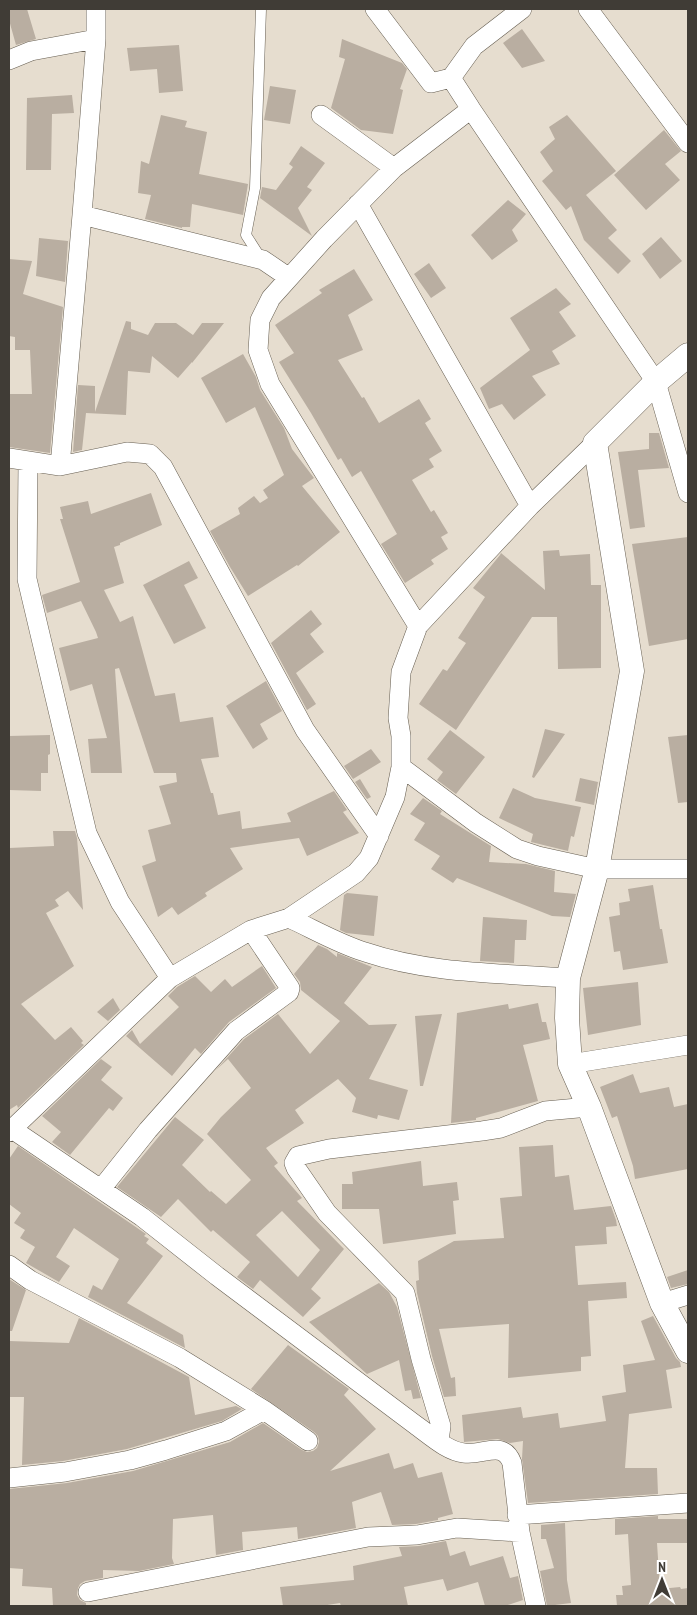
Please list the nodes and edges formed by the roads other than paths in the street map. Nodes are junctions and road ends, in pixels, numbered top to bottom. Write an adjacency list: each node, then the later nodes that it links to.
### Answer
1 (96, 9): 6 (street)
2 (261, 9): 15 (lane)
3 (375, 9): 8 (street)
4 (522, 9): 8 (street)
5 (588, 9): 11 (street)
6 (96, 39): 7 (street); 14 (street)
7 (9, 60)
8 (451, 78): 9 (street)
9 (471, 110): 12 (street); 18 (street)
10 (321, 115): 12 (street)
11 (688, 143)
12 (394, 168): 13 (street)
13 (358, 204): 16 (street); 24 (street)
14 (82, 215): 15 (street); 22 (street)
15 (262, 260): 16 (street)
16 (288, 277): 25 (street)
17 (688, 355): 18 (street)
18 (656, 382): 19 (street); 23 (street)
19 (596, 443): 24 (street); 28 (street)
20 (9, 458): 21 (street)
21 (28, 462): 22 (street); 32 (street)
22 (60, 466): 27 (street)
23 (688, 493)
24 (530, 506): 25 (street)
25 (418, 626): 26 (street)
26 (401, 767): 27 (street); 28 (street)
27 (379, 836): 30 (street)
28 (597, 869): 29 (street); 33 (street)
29 (688, 869)
30 (288, 918): 31 (street); 33 (street)
31 (251, 930): 32 (street); 38 (street)
32 (170, 978): 37 (street)
33 (568, 978): 35 (street)
34 (688, 1045): 35 (street)
35 (570, 1064): 36 (street)
36 (589, 1107): 41 (street); 45 (street)
37 (10, 1130): 38 (street)
38 (101, 1188): 45 (street)
39 (9, 1265): 43 (street)
40 (688, 1295): 41 (street)
41 (662, 1303): 42 (street)
42 (688, 1351)
43 (264, 1410): 44 (street); 46 (street)
44 (308, 1441)
45 (439, 1441): 48 (street)
46 (9, 1478)
47 (688, 1504): 48 (street)
48 (519, 1523): 49 (street); 50 (street)
49 (88, 1592)
50 (536, 1606)

